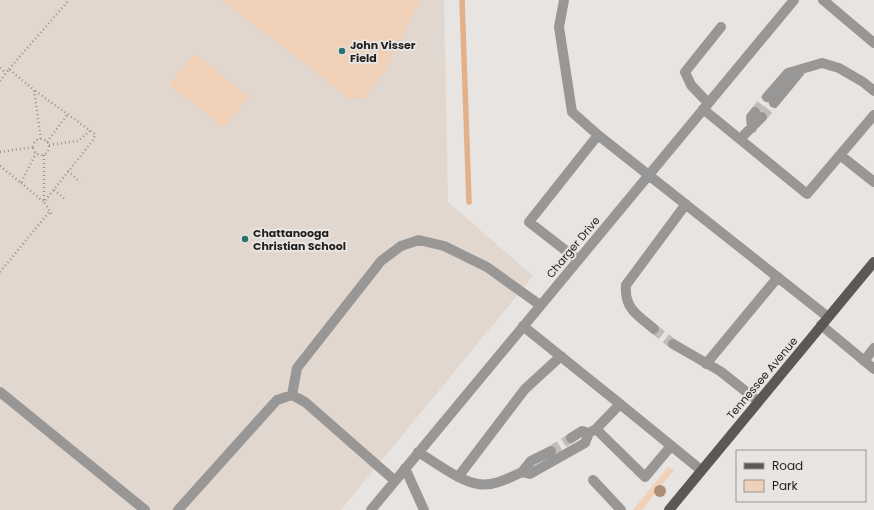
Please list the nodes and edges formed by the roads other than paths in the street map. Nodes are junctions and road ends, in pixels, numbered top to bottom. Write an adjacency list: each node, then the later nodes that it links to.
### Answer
1 (564, 0): 11 (street)
2 (794, 0): 8 (street, Charger Drive)
3 (823, 0): 5 (street)
4 (721, 27): 8 (street)
5 (874, 43)
6 (874, 91): 7 (street)
7 (770, 100)
8 (706, 106): 12 (street); 14 (street, Charger Drive)
9 (759, 115): 12 (street)
10 (874, 115): 13 (street)
11 (598, 135): 14 (street); 17 (street)
12 (741, 138): 13 (street)
13 (840, 155): 15 (street)
14 (649, 175): 16 (street); 17 (street, Charger Drive)
15 (874, 182)
16 (686, 204): 19 (street); 23 (street)
17 (578, 260): 20 (street, Charger Drive)
18 (874, 262): 21 (main road, Tennessee Avenue)
19 (778, 277): 21 (street); 28 (street)
20 (540, 305): 22 (street, Charger Drive); 31 (street)
21 (824, 321): 27 (street); 32 (main road, Tennessee Avenue)
22 (523, 326): 26 (street); 38 (street, Charger Drive)
23 (654, 329)
24 (673, 344): 28 (street)
25 (874, 348): 27 (street)
26 (561, 356): 33 (street); 42 (street)
27 (864, 361): 29 (street)
28 (706, 364): 32 (street)
29 (874, 369)
30 (0, 392): 45 (street)
31 (292, 396): 43 (street); 46 (street)
32 (758, 401): 40 (main road, Tennessee Avenue)
33 (620, 404): 34 (street); 36 (street)
34 (593, 431): 35 (street); 36 (street); 41 (street)
35 (571, 438)
36 (671, 446): 40 (street)
37 (551, 451): 41 (street)
38 (418, 452): 39 (street, Charger Drive); 42 (street)
39 (405, 468): 43 (street, Charger Drive); 48 (street)
40 (701, 470): 50 (main road, Tennessee Avenue)
41 (522, 472): 42 (street)
42 (458, 477)
43 (394, 480): 47 (street, Charger Drive)
44 (593, 480): 49 (street)
45 (145, 510)
46 (178, 510)
47 (371, 510)
48 (424, 510)
49 (621, 510)
50 (669, 510)

